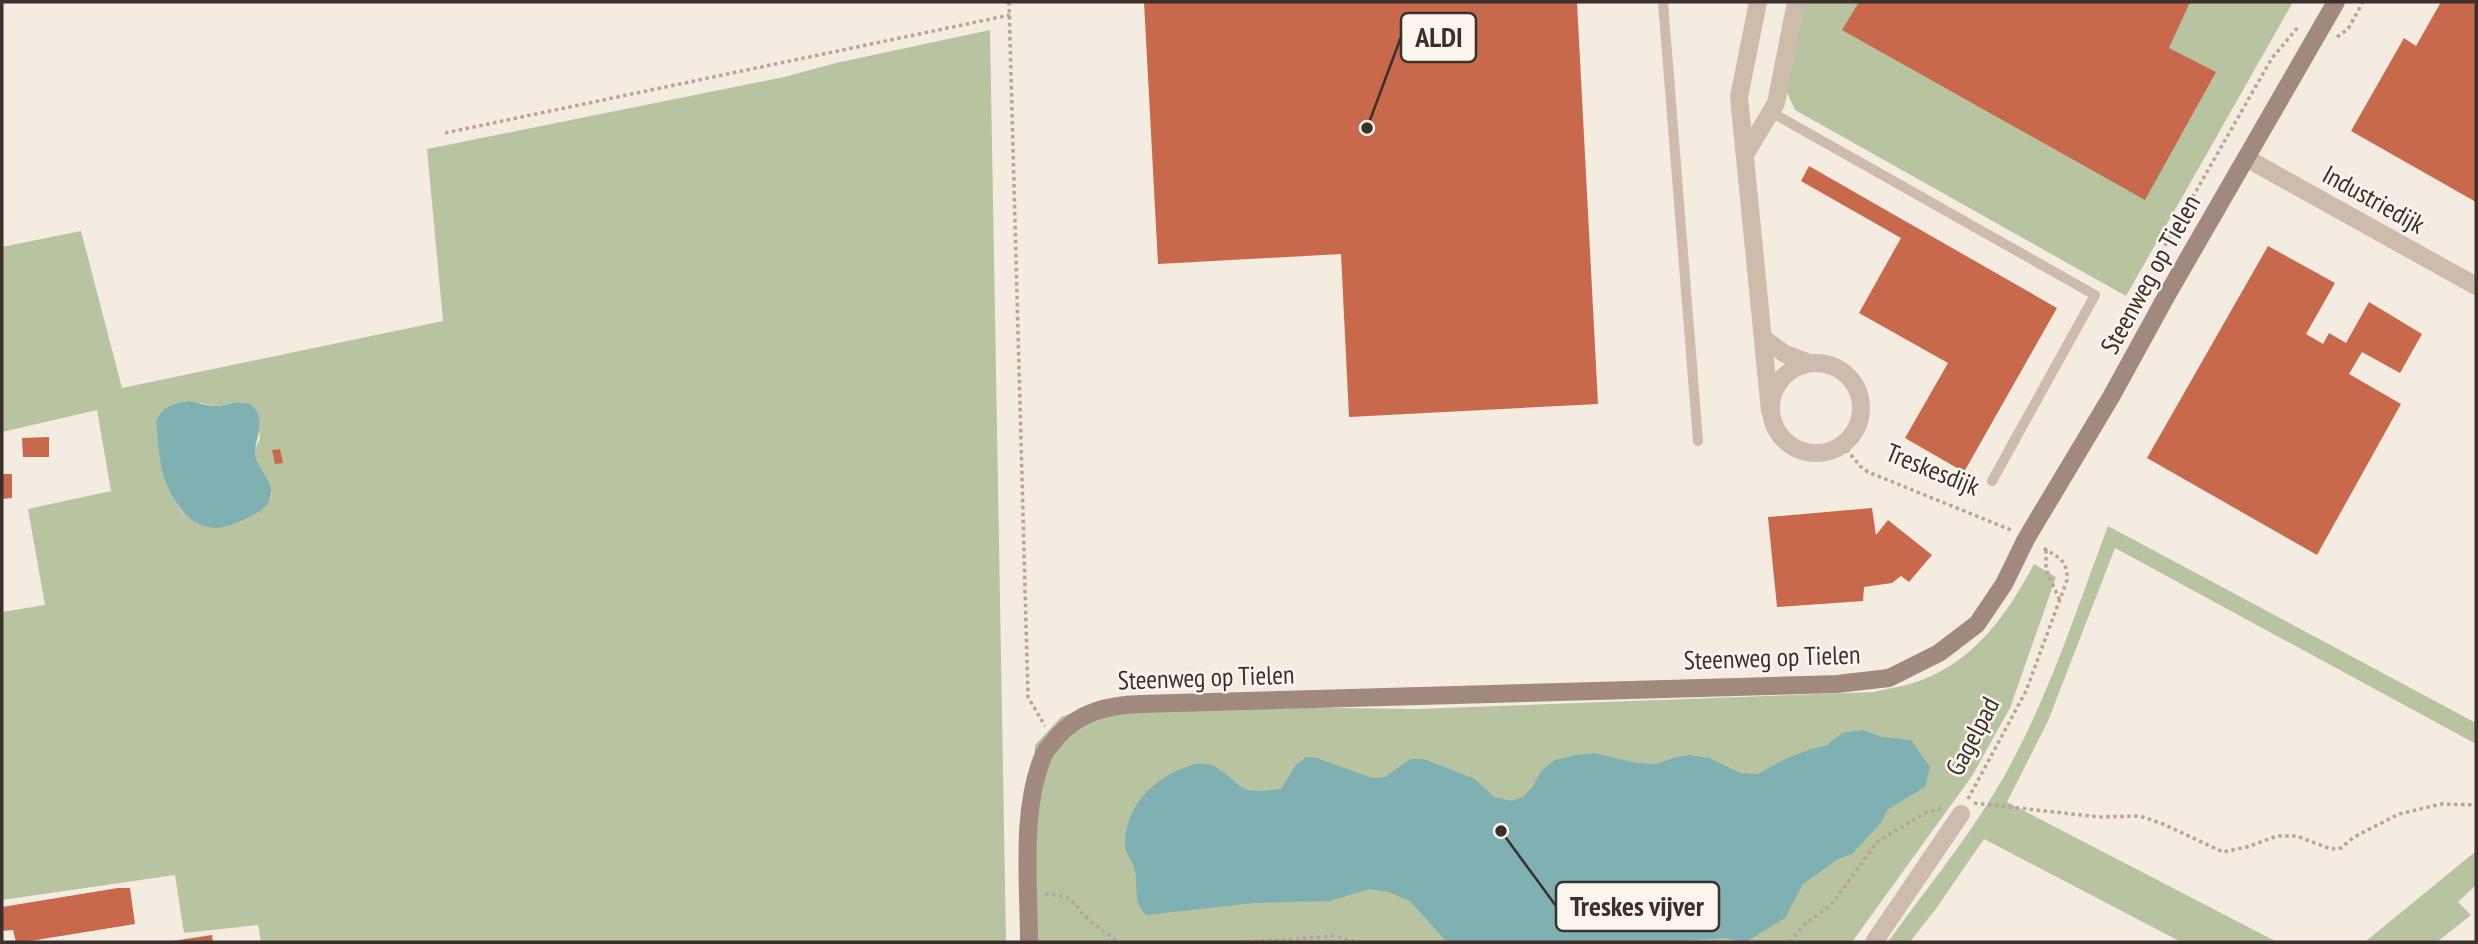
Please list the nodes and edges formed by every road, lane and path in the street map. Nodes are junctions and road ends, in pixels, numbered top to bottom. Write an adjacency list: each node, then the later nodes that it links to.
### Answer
1 (1009, 2): 6 (path)
2 (1663, 2): 17 (lane)
3 (1758, 2): 10 (street)
4 (1797, 2): 8 (street)
5 (2336, 2): 11 (street, Steenweg op Tielen)
6 (1010, 15): 9 (path); 22 (path)
7 (2301, 24): 14 (path)
8 (1770, 112): 10 (street); 19 (lane)
9 (445, 133)
10 (1745, 155): 13 (street)
11 (2246, 158): 12 (street, Industriedijk); 25 (street, Steenweg op Tielen)
12 (2476, 286)
13 (1763, 338): 15 (street, Treskesdijk); 16 (street)
14 (2117, 348)
15 (1809, 363): 16 (street); 18 (street, Treskesdijk)
16 (1770, 411): 18 (street)
17 (1698, 441)
18 (1842, 444): 20 (path, Treskesdijk)
19 (1992, 481)
20 (2013, 531)
21 (2060, 601): 21 (path, Gagelpad); 24 (path, Gagelpad)
22 (1046, 727)
23 (2476, 805): 24 (path)
24 (1960, 806): 30 (path); 31 (street, Gagelpad)
25 (1029, 892): 26 (street, Steenweg op Tielen); 27 (path)
26 (1029, 942)
27 (1119, 942)
28 (1247, 942): 29 (path)
29 (1357, 942)
30 (1790, 942)
31 (1874, 942)

